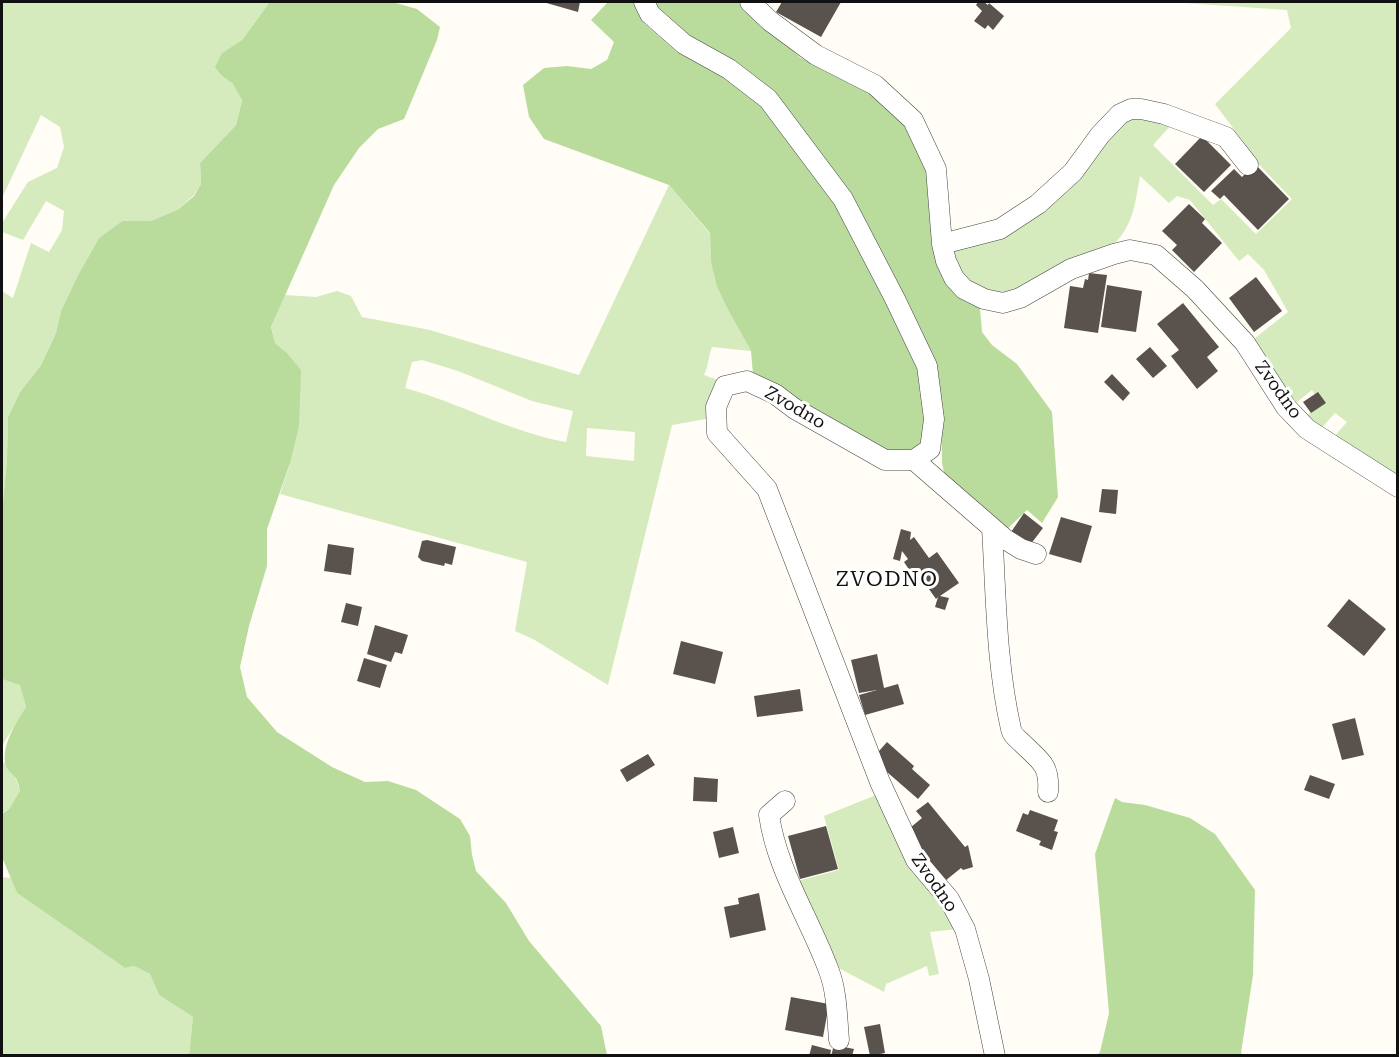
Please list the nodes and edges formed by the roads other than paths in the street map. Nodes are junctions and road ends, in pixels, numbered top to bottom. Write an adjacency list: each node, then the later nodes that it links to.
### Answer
1 (644, 2): 5 (street)
2 (750, 2): 4 (street, Zvodno)
3 (1248, 165): 4 (street)
4 (942, 244): 6 (street, Zvodno)
5 (914, 460): 7 (street); 12 (street, Zvodno)
6 (1398, 487)
7 (992, 528): 8 (street); 9 (street)
8 (1036, 554)
9 (1048, 792)
10 (784, 801): 11 (street)
11 (839, 1040)
12 (995, 1056)

